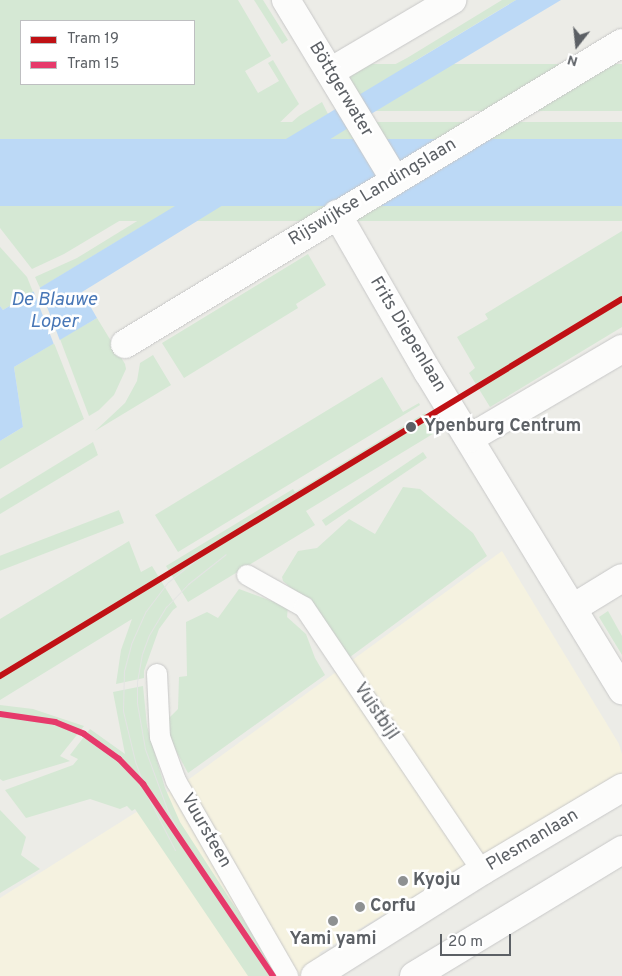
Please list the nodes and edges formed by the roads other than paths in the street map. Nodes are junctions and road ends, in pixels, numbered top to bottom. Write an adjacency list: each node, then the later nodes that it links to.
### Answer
1 (286, 0): 4 (street, Böttgerwater)
2 (452, 0): 4 (street)
3 (622, 43): 5 (street, Rijswijkse Landingslaan)
4 (330, 72): 5 (street, Böttgerwater)
5 (395, 180): 6 (street, Rijswijkse Landingslaan)
6 (337, 214): 7 (street, Rijswijkse Landingslaan); 9 (street, Frits Diepenlaan)
7 (124, 344)
8 (622, 349): 9 (street)
9 (470, 438): 12 (street, Frits Diepenlaan)
10 (247, 575): 17 (street, Vuistbijl)
11 (622, 578): 12 (street)
12 (572, 608): 14 (street, Frits Diepenlaan)
13 (157, 674): 19 (street, Vuursteen)
14 (622, 690)
15 (622, 788): 17 (street, Plesmanlaan)
16 (622, 850): 21 (street)
17 (482, 871): 18 (street, Plesmanlaan)
18 (347, 967): 20 (street, Plesmanlaan)
19 (288, 976)
20 (315, 976)
21 (414, 976)

